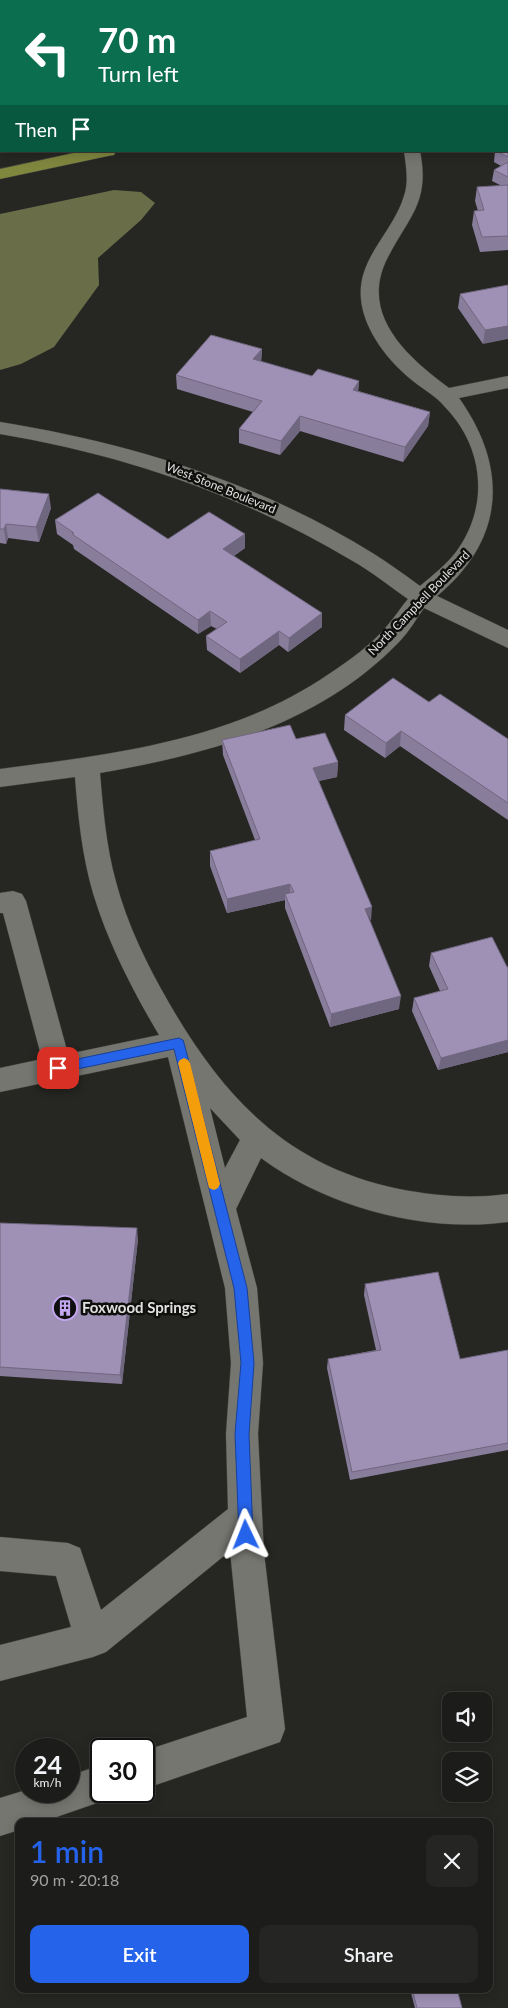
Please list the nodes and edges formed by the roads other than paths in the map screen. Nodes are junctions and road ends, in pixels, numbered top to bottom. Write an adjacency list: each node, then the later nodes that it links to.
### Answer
1 (103, 152): 3 (main road)
2 (412, 152): 5 (street, North Campbell Boulevard)
3 (0, 174)
4 (508, 382): 5 (street)
5 (444, 395): 7 (street, North Campbell Boulevard)
6 (0, 428): 7 (street, West Stone Boulevard)
7 (422, 597): 8 (street, West Stone Boulevard); 9 (street, North Campbell Boulevard)
8 (508, 640)
9 (87, 766): 10 (street, North Campbell Boulevard); 12 (street)
10 (0, 778)
11 (0, 904): 13 (street)
12 (179, 1043): 13 (street); 15 (street); 17 (street)
13 (58, 1068): 14 (street)
14 (0, 1080)
15 (256, 1137): 16 (street); 17 (street)
16 (508, 1208)
17 (220, 1210): 18 (street)
18 (246, 1516): 20 (street); 22 (street)
19 (0, 1554): 20 (street)
20 (93, 1639): 21 (street)
21 (0, 1663)
22 (155, 1766)
23 (90, 1788): 24 (street)
24 (0, 1817)

